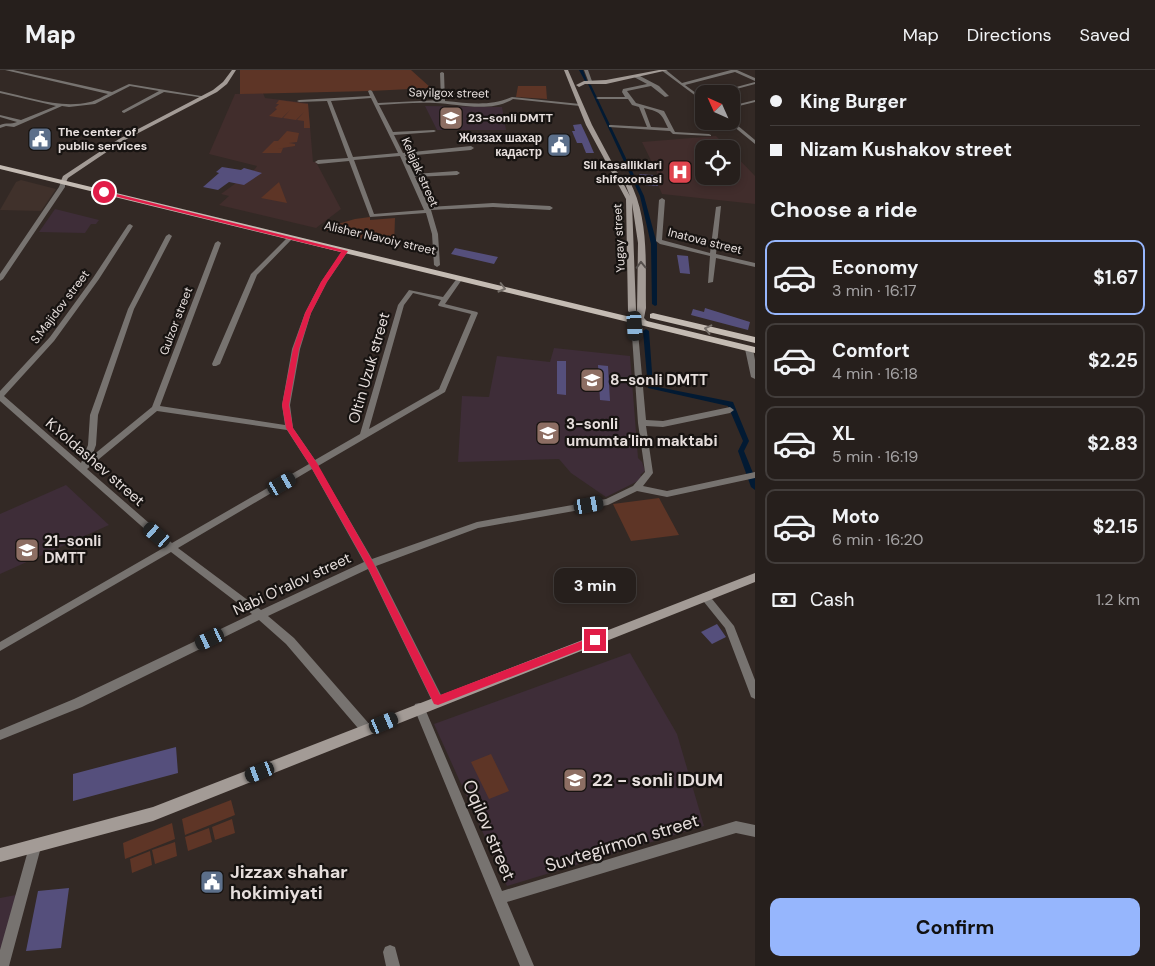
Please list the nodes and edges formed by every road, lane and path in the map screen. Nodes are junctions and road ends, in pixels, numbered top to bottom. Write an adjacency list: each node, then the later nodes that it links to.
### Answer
1 (7, 70): 19 (street)
2 (234, 70): 21 (main road)
3 (566, 70): 29 (main road, Yugay street)
4 (572, 70): 11 (main road, Yugay street)
5 (586, 70): 12 (street)
6 (664, 70): 9 (main road); 14 (street)
7 (734, 70): 10 (street); 14 (street)
8 (442, 73): 27 (street)
9 (636, 76): 12 (main road); 13 (street)
10 (755, 82): 15 (street)
11 (580, 83): 12 (main road); 71 (main road, Yugay street, one-way to 11)
12 (591, 83)
13 (652, 84): 20 (street); 23 (street)
14 (682, 84): 18 (street)
15 (740, 86)
16 (162, 91): 19 (street); 21 (street); 33 (street)
17 (0, 92): 30 (street)
18 (695, 92)
19 (112, 93): 30 (street)
20 (667, 96)
21 (206, 97): 53 (main road)
22 (598, 98): 23 (street)
23 (628, 98): 32 (street)
24 (329, 100): 25 (street); 28 (street, Kelajak street); 47 (street)
25 (299, 101)
26 (755, 101): 31 (street)
27 (443, 102): 28 (street, Sayilgox street); 29 (street, Sayilgox street)
28 (377, 104): 42 (street, Kelajak street)
29 (580, 104): 71 (main road, Yugay street)
30 (62, 105): 35 (street)
31 (740, 105)
32 (641, 107): 38 (street); 39 (street)
33 (124, 112)
34 (0, 116): 35 (street)
35 (21, 122): 37 (street)
36 (611, 126): 38 (street)
37 (0, 127)
38 (649, 127): 39 (street)
39 (672, 130): 43 (street)
40 (740, 130): 44 (street)
41 (434, 131): 42 (street)
42 (392, 134): 46 (street, Kelajak street)
43 (709, 135)
44 (755, 142)
45 (471, 148): 46 (street)
46 (402, 154): 47 (street); 52 (street, Kelajak street)
47 (350, 159): 49 (street); 57 (street)
48 (0, 160): 53 (main road, Alisher Navoiy street)
49 (318, 162)
50 (0, 167): 53 (main road, Alisher Navoiy street)
51 (457, 173): 52 (street)
52 (412, 176): 57 (street, Kelajak street)
53 (64, 180): 59 (main road, Alisher Navoiy street); 68 (street)
54 (662, 200): 64 (street, Inatova street)
55 (719, 207): 64 (street)
56 (550, 208): 57 (street)
57 (427, 210): 65 (street, Kelajak street)
58 (130, 226): 75 (street, S.Majidov street)
59 (262, 227): 61 (main road, Alisher Navoiy street); 65 (main road, Alisher Navoiy street)
60 (169, 236): 82 (street)
61 (290, 238): 63 (main road, Alisher Navoiy street); 73 (street)
62 (218, 243): 76 (street, Gulzor street)
63 (345, 251): 67 (main road, Alisher Navoiy street); 79 (street)
64 (713, 256): 66 (street, Inatova street); 69 (street)
65 (437, 265): 71 (main road, Alisher Navoiy street)
66 (755, 265)
67 (460, 278): 70 (street); 71 (main road, Alisher Navoiy street, one-way to 71)
68 (0, 279)
69 (710, 282)
70 (445, 299): 80 (street, Oltin Uzuk street); 80 (street)
71 (635, 316): 72 (main road, Alisher Navoiy street); 78 (street)
72 (753, 342): 74 (street)
73 (216, 364)
74 (755, 377)
75 (0, 397): 82 (street, K.Yoldashev street)
76 (155, 408): 79 (street); 82 (street, Gulzor street)
77 (730, 410): 78 (street)
78 (642, 424): 84 (street)
79 (289, 428): 81 (street)
80 (363, 437): 81 (street)
81 (314, 465): 85 (street); 86 (street)
82 (82, 469): 85 (street, K.Yoldashev street)
83 (752, 475): 84 (street)
84 (636, 488): 86 (street, Nabi O'ralov street)
85 (172, 548): 89 (street, K.Yoldashev street); 90 (street)
86 (370, 564): 89 (street, Nabi O'ralov street); 92 (street)
87 (755, 577): 88 (main road)
88 (705, 597): 91 (street); 92 (main road)
89 (260, 615): 94 (street, K.Yoldashev street); 95 (street, Nabi O'ralov street)
90 (0, 647)
91 (755, 694)
92 (438, 701): 93 (main road)
93 (419, 708): 94 (main road); 99 (street, Oqilov street)
94 (367, 730): 97 (main road)
95 (0, 735)
96 (755, 831): 99 (street, Suvtegirmon street)
97 (35, 847): 98 (main road); 101 (street)
98 (0, 855)
99 (499, 898): 103 (street, Oqilov street)
100 (390, 952): 102 (street)
101 (2, 966)
102 (393, 966)
103 (527, 966)

